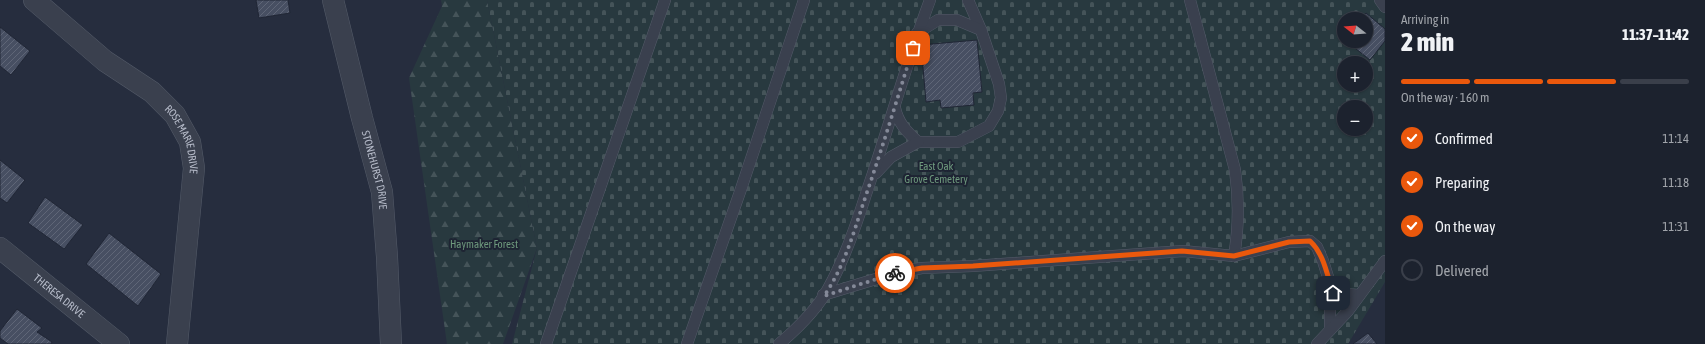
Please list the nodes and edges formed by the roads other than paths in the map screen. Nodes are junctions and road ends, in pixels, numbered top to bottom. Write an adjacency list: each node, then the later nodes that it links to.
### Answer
1 (34, 0): 23 (street, ROSE MARIE DRIVE)
2 (333, 0): 24 (street, STONEHURST DRIVE)
3 (665, 0): 25 (lane)
4 (804, 0): 26 (lane)
5 (930, 0): 11 (lane)
6 (968, 0): 10 (lane)
7 (1190, 0): 16 (lane)
8 (1380, 0): 9 (lane)
9 (1385, 7)
10 (980, 30): 11 (lane); 13 (lane)
11 (917, 33): 12 (lane)
12 (895, 108): 13 (lane); 14 (lane)
13 (918, 142): 14 (lane)
14 (872, 178): 20 (lane)
15 (0, 248): 22 (street, THERESA DRIVE)
16 (1234, 256): 18 (lane); 20 (lane)
17 (1385, 261): 19 (lane)
18 (1333, 293): 19 (lane); 21 (lane)
19 (1359, 295): 21 (lane)
20 (824, 296): 27 (lane)
21 (1330, 330): 28 (lane)
22 (119, 344)
23 (177, 344)
24 (390, 344)
25 (546, 344)
26 (687, 344)
27 (779, 344)
28 (1317, 344)

